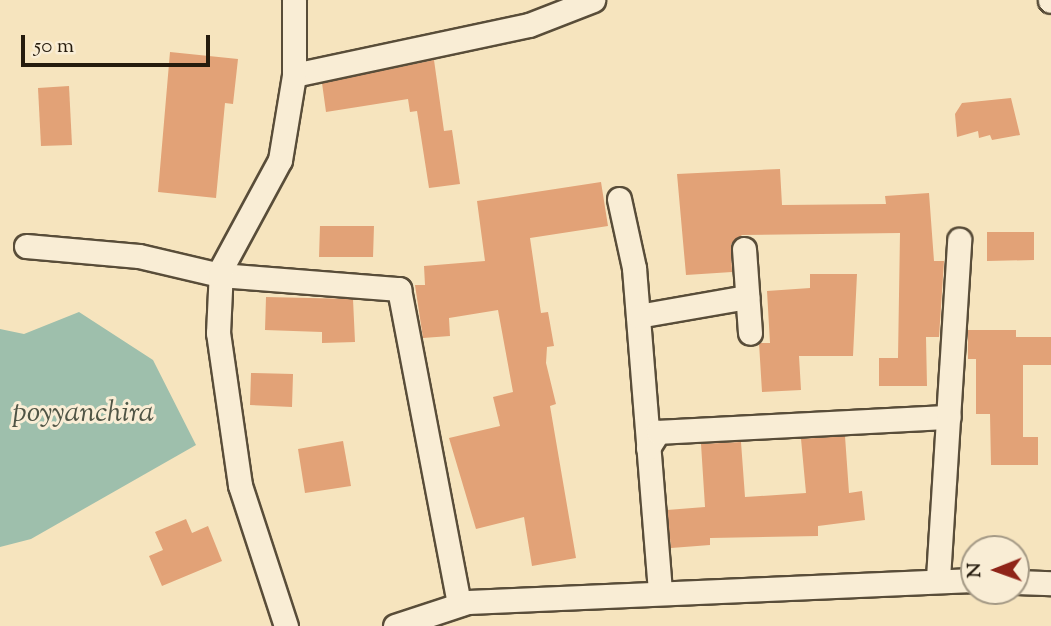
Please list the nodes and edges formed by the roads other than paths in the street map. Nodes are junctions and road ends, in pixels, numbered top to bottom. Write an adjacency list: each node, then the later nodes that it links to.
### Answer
1 (294, 0): 3 (street)
2 (593, 0): 3 (street)
3 (294, 75): 8 (street)
4 (619, 199): 10 (street)
5 (959, 240): 12 (street)
6 (26, 246): 8 (street)
7 (744, 249): 9 (street)
8 (220, 275): 19 (street); 20 (street)
9 (747, 298): 10 (street); 11 (street)
10 (638, 316): 13 (street)
11 (750, 333)
12 (949, 417): 13 (street); 14 (street)
13 (648, 448): 18 (street)
14 (939, 578): 15 (street); 18 (street)
15 (960, 579)
16 (1030, 582): 17 (street)
17 (1051, 583)
18 (660, 592): 19 (street)
19 (448, 613): 21 (street)
20 (286, 626)
21 (395, 626)

